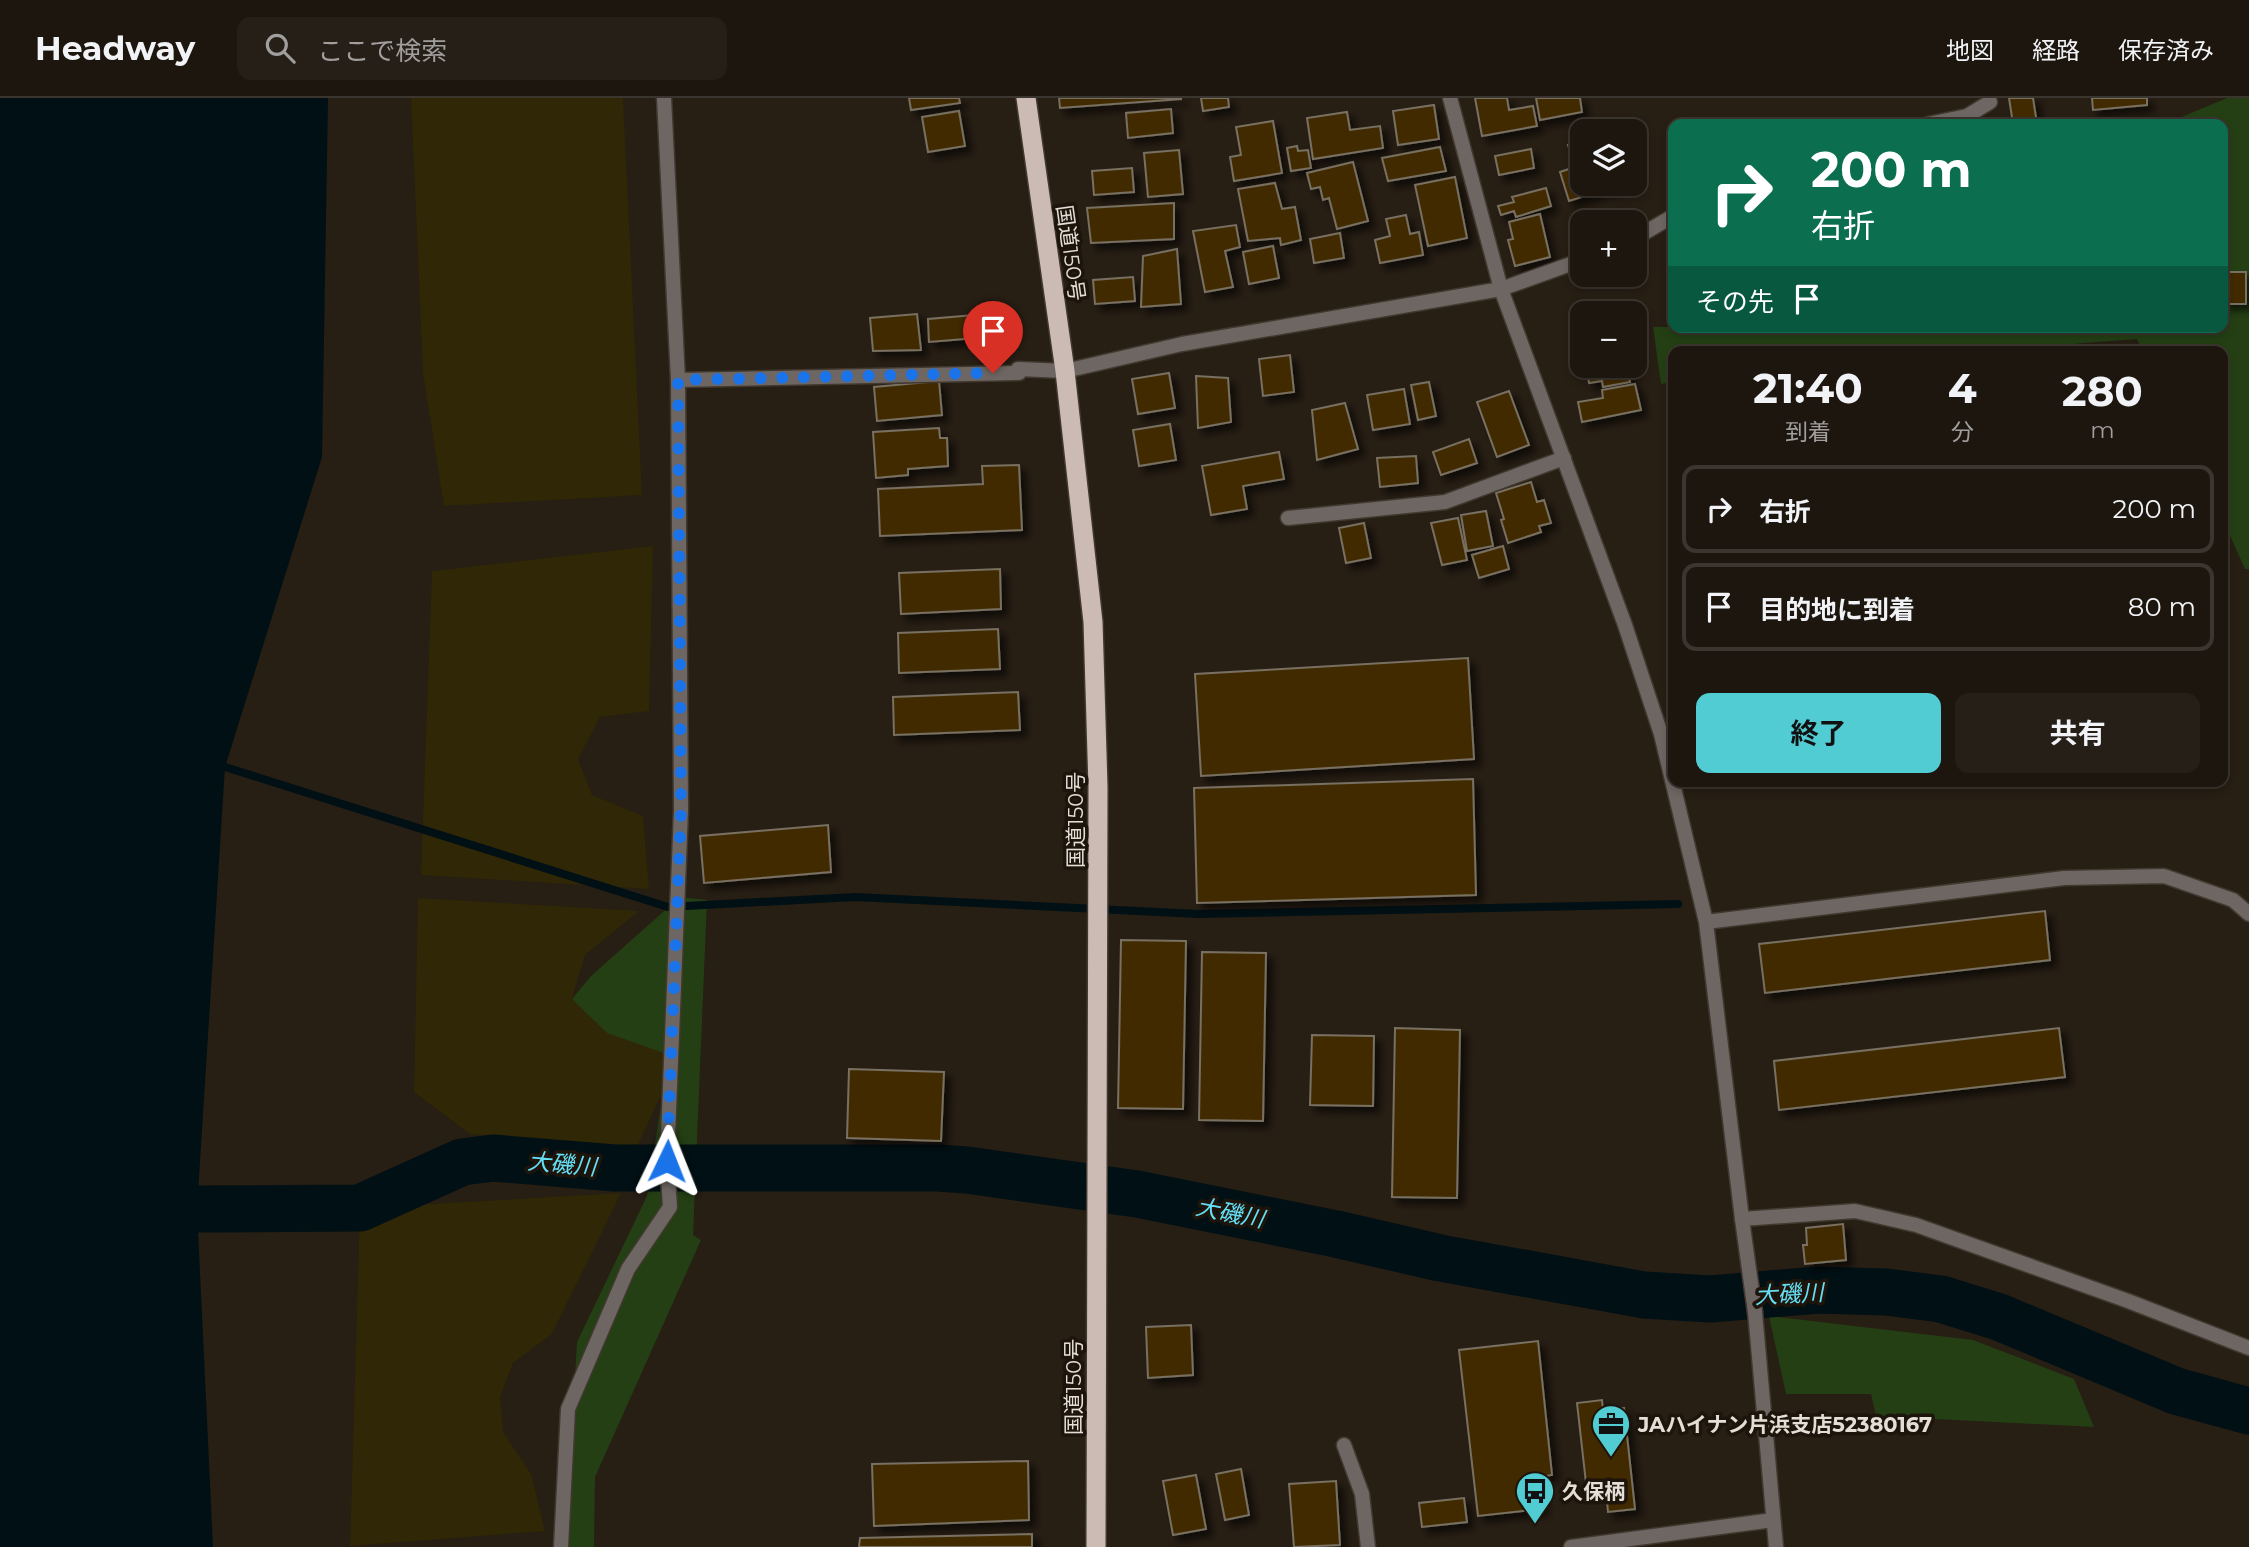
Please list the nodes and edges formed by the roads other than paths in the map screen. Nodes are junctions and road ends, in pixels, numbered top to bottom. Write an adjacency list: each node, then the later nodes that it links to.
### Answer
1 (664, 98): 11 (street)
2 (1026, 98): 10 (highway, 国道150号)
3 (1450, 98): 9 (street)
4 (1990, 102): 5 (street)
5 (1952, 119)
6 (1668, 219): 7 (street)
7 (1647, 231)
8 (1570, 264): 9 (street)
9 (1501, 289): 10 (street); 12 (street)
10 (1065, 371): 11 (street); 23 (highway, 国道150号)
11 (678, 380): 22 (street)
12 (1564, 458): 13 (street); 14 (street)
13 (1288, 518)
14 (1668, 763)
15 (1674, 787): 17 (street)
16 (2249, 914): 17 (street)
17 (1706, 922): 18 (street)
18 (1742, 1220): 19 (street); 21 (street)
19 (2249, 1348)
20 (1344, 1445): 24 (street)
21 (1773, 1520): 25 (street); 26 (street)
22 (561, 1547)
23 (1096, 1547)
24 (1368, 1547)
25 (1570, 1547)
26 (1776, 1547)

